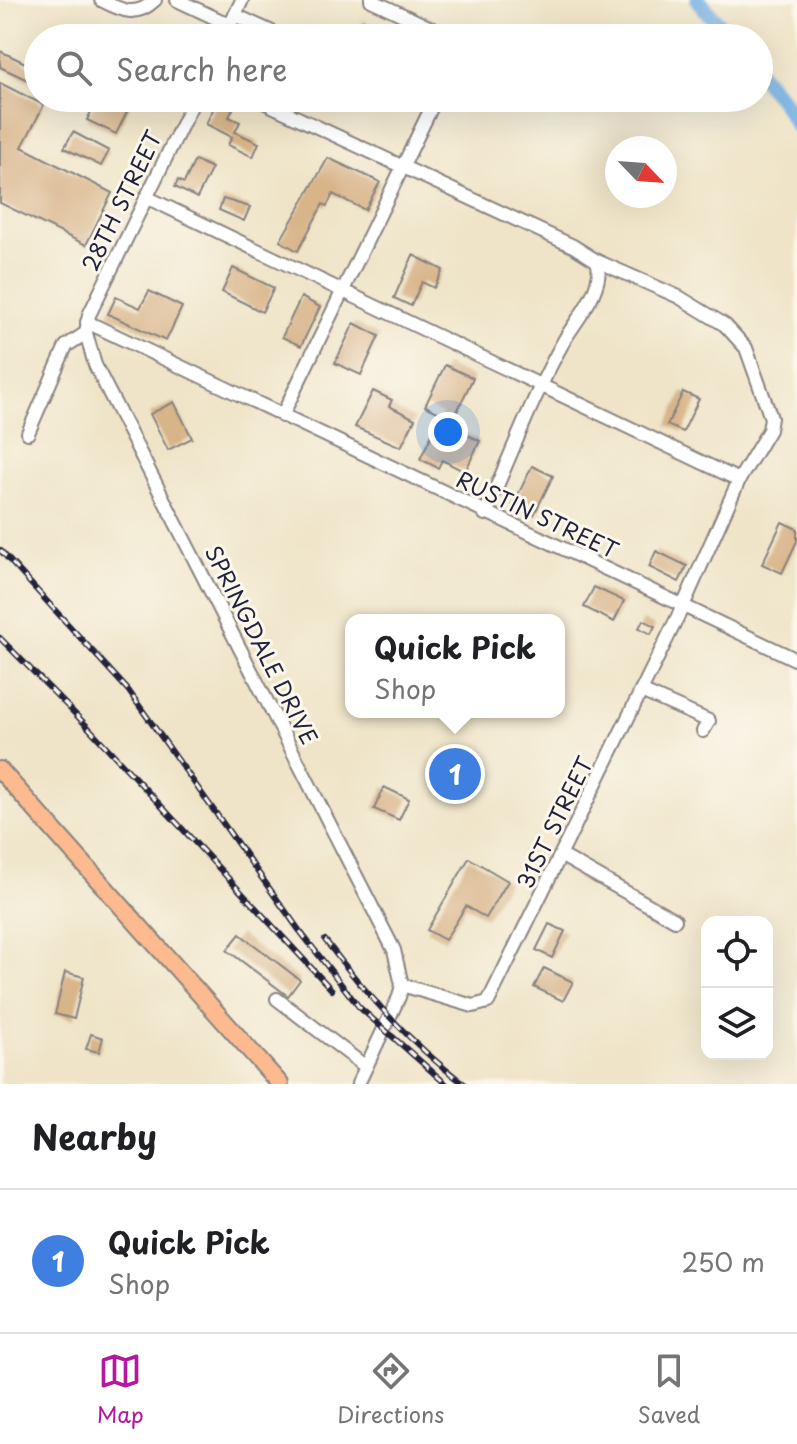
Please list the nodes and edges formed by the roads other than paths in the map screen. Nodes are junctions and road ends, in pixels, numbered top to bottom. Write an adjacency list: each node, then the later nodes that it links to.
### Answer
1 (101, 0): 2 (street)
2 (155, 0)
3 (177, 0): 6 (street)
4 (242, 0): 6 (street)
5 (371, 0): 9 (street)
6 (233, 20): 7 (street); 8 (street)
7 (231, 24)
8 (245, 24)
9 (422, 24)
10 (188, 112): 14 (street, 28TH STREET)
11 (286, 112): 13 (street, 31ST STREET)
12 (429, 112): 13 (street)
13 (401, 165): 15 (street, 31ST STREET); 16 (street)
14 (146, 197): 16 (street); 17 (street, 28TH STREET)
15 (597, 261): 18 (street); 21 (street, 31ST STREET)
16 (343, 290): 18 (street); 19 (street)
17 (87, 328): 19 (street, RUSTIN STREET); 20 (street, 28TH STREET); 30 (street, SPRINGDALE DRIVE)
18 (543, 387): 21 (street); 22 (street)
19 (282, 416): 22 (street, RUSTIN STREET)
20 (28, 433)
21 (739, 480): 23 (street, 31ST STREET)
22 (485, 514): 23 (street, RUSTIN STREET)
23 (683, 606): 24 (street, RUSTIN STREET); 25 (street, 31ST STREET)
24 (797, 660)
25 (641, 691): 26 (street); 28 (street, 31ST STREET)
26 (703, 731)
27 (0, 770): 33 (main road)
28 (562, 856): 29 (street); 30 (street, 31ST STREET)
29 (675, 920)
30 (402, 985): 32 (street)
31 (277, 999): 32 (street)
32 (366, 1067): 34 (street)
33 (280, 1084)
34 (358, 1084)

